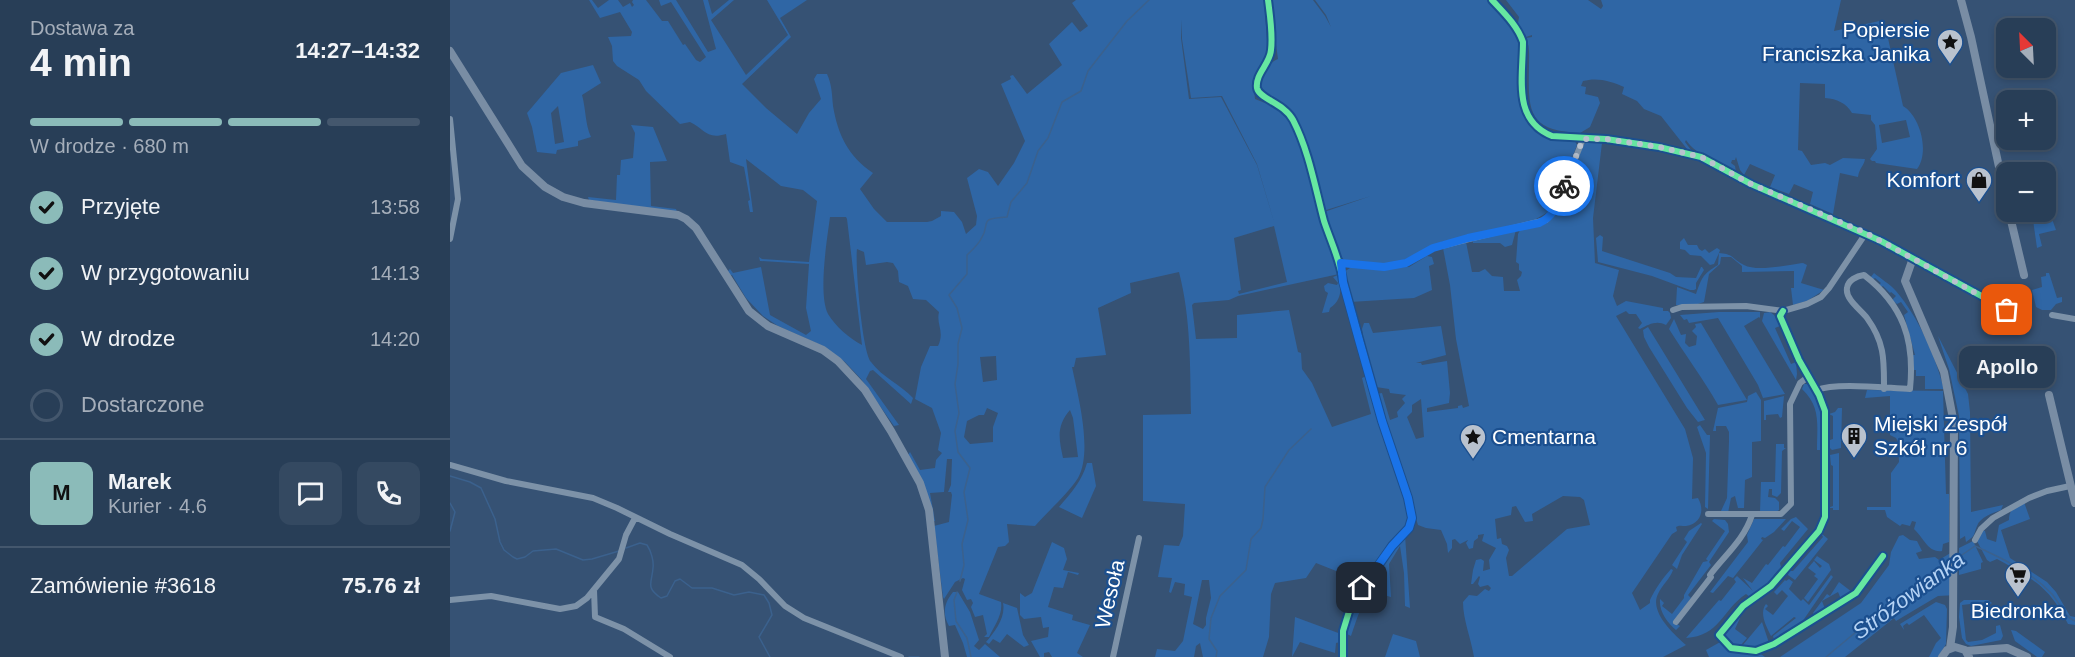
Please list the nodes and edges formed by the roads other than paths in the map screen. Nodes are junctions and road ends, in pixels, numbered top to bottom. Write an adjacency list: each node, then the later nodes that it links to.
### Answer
1 (1268, 0): 12 (street)
2 (1492, 0): 6 (street)
3 (1961, 0): 7 (street)
4 (451, 56): 38 (street)
5 (450, 119): 10 (street)
6 (1583, 139): 9 (street); 12 (street)
7 (1998, 162)
8 (2011, 222): 13 (street)
9 (1866, 233): 11 (street); 16 (street)
10 (450, 239)
11 (1912, 258): 15 (street); 35 (street)
12 (1341, 263): 40 (street)
13 (2024, 275)
14 (1672, 310): 16 (street)
15 (2007, 310)
16 (1783, 311): 19 (street)
17 (2052, 315): 18 (street)
18 (2073, 318)
19 (1808, 377): 21 (street); 27 (street)
20 (1884, 389): 20 (street); 21 (street)
21 (1816, 390): 31 (street)
22 (2049, 395): 24 (street)
23 (450, 465): 28 (street)
24 (2070, 486): 25 (street); 30 (street)
25 (2075, 503)
26 (1708, 514): 27 (street)
27 (1752, 515): 34 (street)
28 (635, 518): 32 (street); 37 (street)
29 (1139, 538): 39 (street, Wesoła)
30 (1975, 540)
31 (1883, 556)
32 (594, 589): 33 (street); 36 (street)
33 (450, 600)
34 (1676, 622)
35 (1961, 651): 41 (street); 44 (street)
36 (670, 657)
37 (902, 657)
38 (945, 657)
39 (1113, 657)
40 (1343, 657)
41 (1942, 657)
42 (1977, 657): 43 (street)
43 (2022, 657)
44 (2027, 657)

